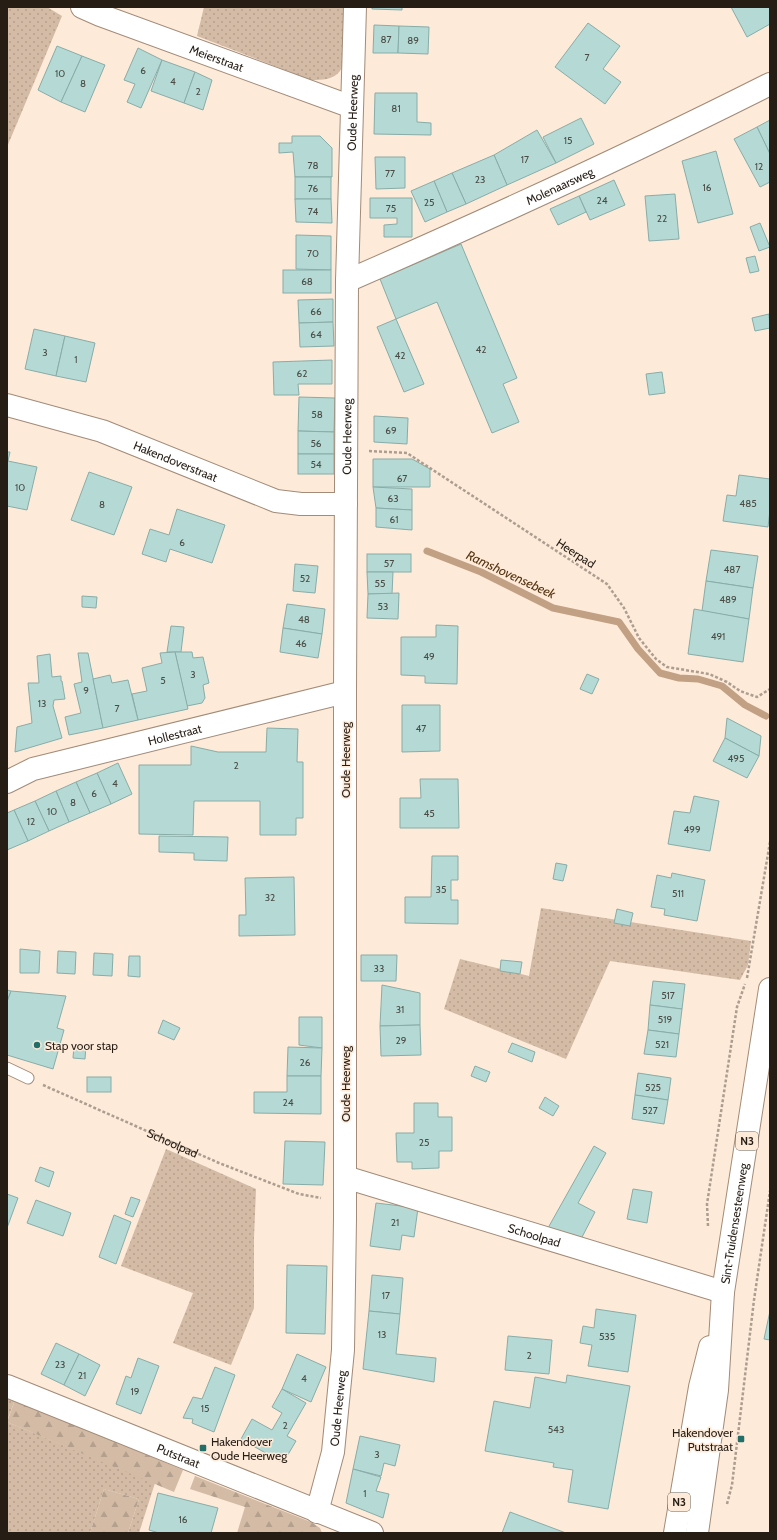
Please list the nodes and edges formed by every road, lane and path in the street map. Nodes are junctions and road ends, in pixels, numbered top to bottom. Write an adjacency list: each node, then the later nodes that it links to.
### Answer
1 (82, 7): 4 (street, Meierstraat)
2 (355, 7): 4 (street, Oude Heerweg)
3 (770, 84): 5 (street, Molenaarsweg)
4 (352, 107): 5 (street, Oude Heerweg)
5 (347, 281): 7 (street, Oude Heerweg)
6 (7, 405): 8 (street, Hakendoverstraat)
7 (346, 450): 8 (street, Oude Heerweg); 9 (path, Heerpad)
8 (346, 504): 10 (street, Oude Heerweg)
9 (770, 689)
10 (345, 692): 11 (street, Hollestraat); 15 (street, Oude Heerweg)
11 (7, 782)
12 (770, 989): 18 (street, Sint-Truidensesteenweg / N3)
13 (7, 1068): 14 (lane)
14 (28, 1078): 17 (path, Schoolpad)
15 (345, 1178): 17 (street, Oude Heerweg); 18 (street, Schoolpad)
16 (770, 1191): 20 (path)
17 (345, 1203): 21 (street, Oude Heerweg)
18 (724, 1292): 23 (street, Sint-Truidensesteenweg / N3); 24 (street, Sint-Truidensesteenweg / N3)
19 (7, 1386): 21 (street, Putstraat)
20 (726, 1506)
21 (317, 1512): 22 (street, Putstraat)
22 (372, 1533)
23 (674, 1533)
24 (697, 1533)

